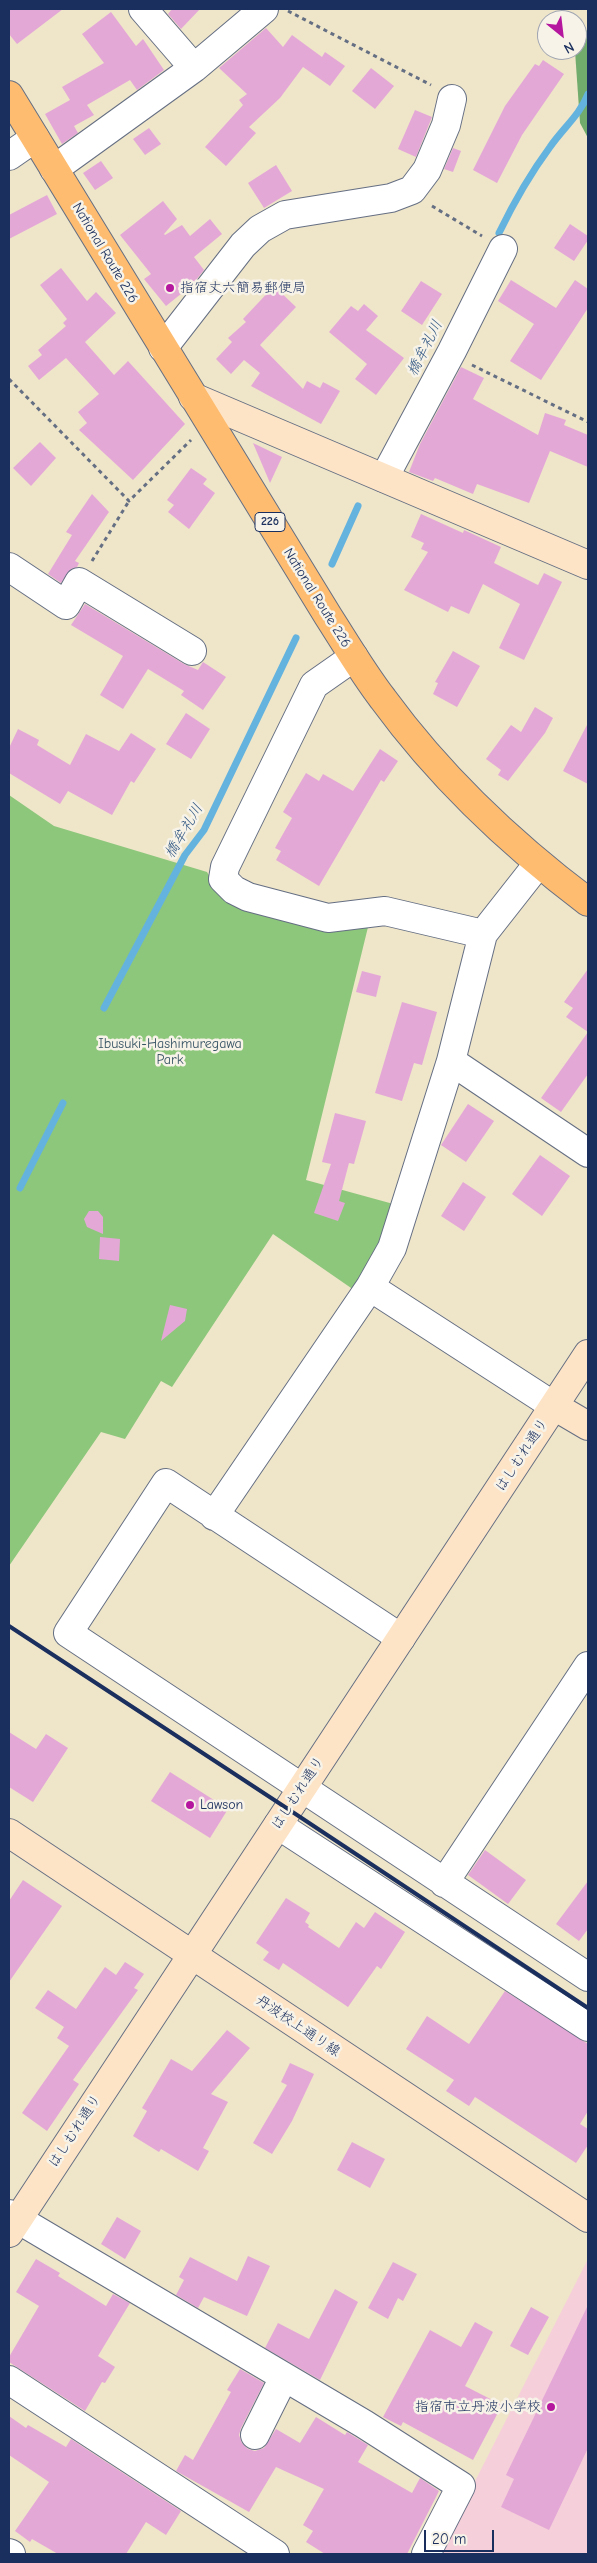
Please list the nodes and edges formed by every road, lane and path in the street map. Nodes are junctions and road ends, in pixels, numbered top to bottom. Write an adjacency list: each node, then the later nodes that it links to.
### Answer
1 (143, 9): 4 (street)
2 (264, 9): 4 (street)
3 (284, 9): 6 (path)
4 (194, 68): 9 (street)
5 (9, 95): 7 (highway, National Route 226 / 226)
6 (452, 99): 10 (street)
7 (36, 138): 8 (street); 9 (highway, National Route 226 / 226)
8 (9, 156)
9 (54, 169): 12 (highway, National Route 226 / 226)
10 (412, 190): 11 (path); 12 (street)
11 (503, 249): 13 (street)
12 (163, 348): 15 (highway, National Route 226 / 226)
13 (452, 351): 17 (path); 18 (street)
14 (9, 380): 19 (path)
15 (193, 397): 16 (highway, National Route 226 / 226); 18 (street)
16 (209, 422): 19 (path); 24 (highway, National Route 226 / 226)
17 (588, 422)
18 (384, 478): 20 (street)
19 (129, 502): 22 (path)
20 (588, 565)
21 (9, 567): 22 (street)
22 (79, 582): 23 (street)
23 (192, 651)
24 (354, 657): 25 (highway, National Route 226 / 226); 27 (street)
25 (538, 864): 26 (highway, National Route 226 / 226); 27 (street)
26 (588, 902)
27 (483, 934): 28 (street)
28 (450, 1062): 29 (street); 30 (street)
29 (588, 1153)
30 (370, 1287): 32 (street); 34 (street)
31 (588, 1354): 32 (street, はしむれ通り)
32 (554, 1406): 33 (street); 35 (street, はしむれ通り)
33 (588, 1426)
34 (214, 1516): 35 (street); 37 (street)
35 (401, 1638): 37 (street, はしむれ通り)
36 (588, 1666): 40 (street)
37 (302, 1788): 38 (street, はしむれ通り); 40 (street)
38 (278, 1825): 41 (street, はしむれ通り); 43 (street)
39 (9, 1833): 41 (street, 丹波校上通り線)
40 (444, 1883): 42 (street)
41 (192, 1955): 44 (street, 丹波校上通り線); 45 (street, はしむれ通り)
42 (584, 1967)
43 (588, 2027)
44 (588, 2218)
45 (12, 2222): 46 (street)
46 (284, 2377): 48 (street); 50 (street)
47 (9, 2380): 49 (street)
48 (255, 2435)
49 (275, 2554)
50 (426, 2554)

